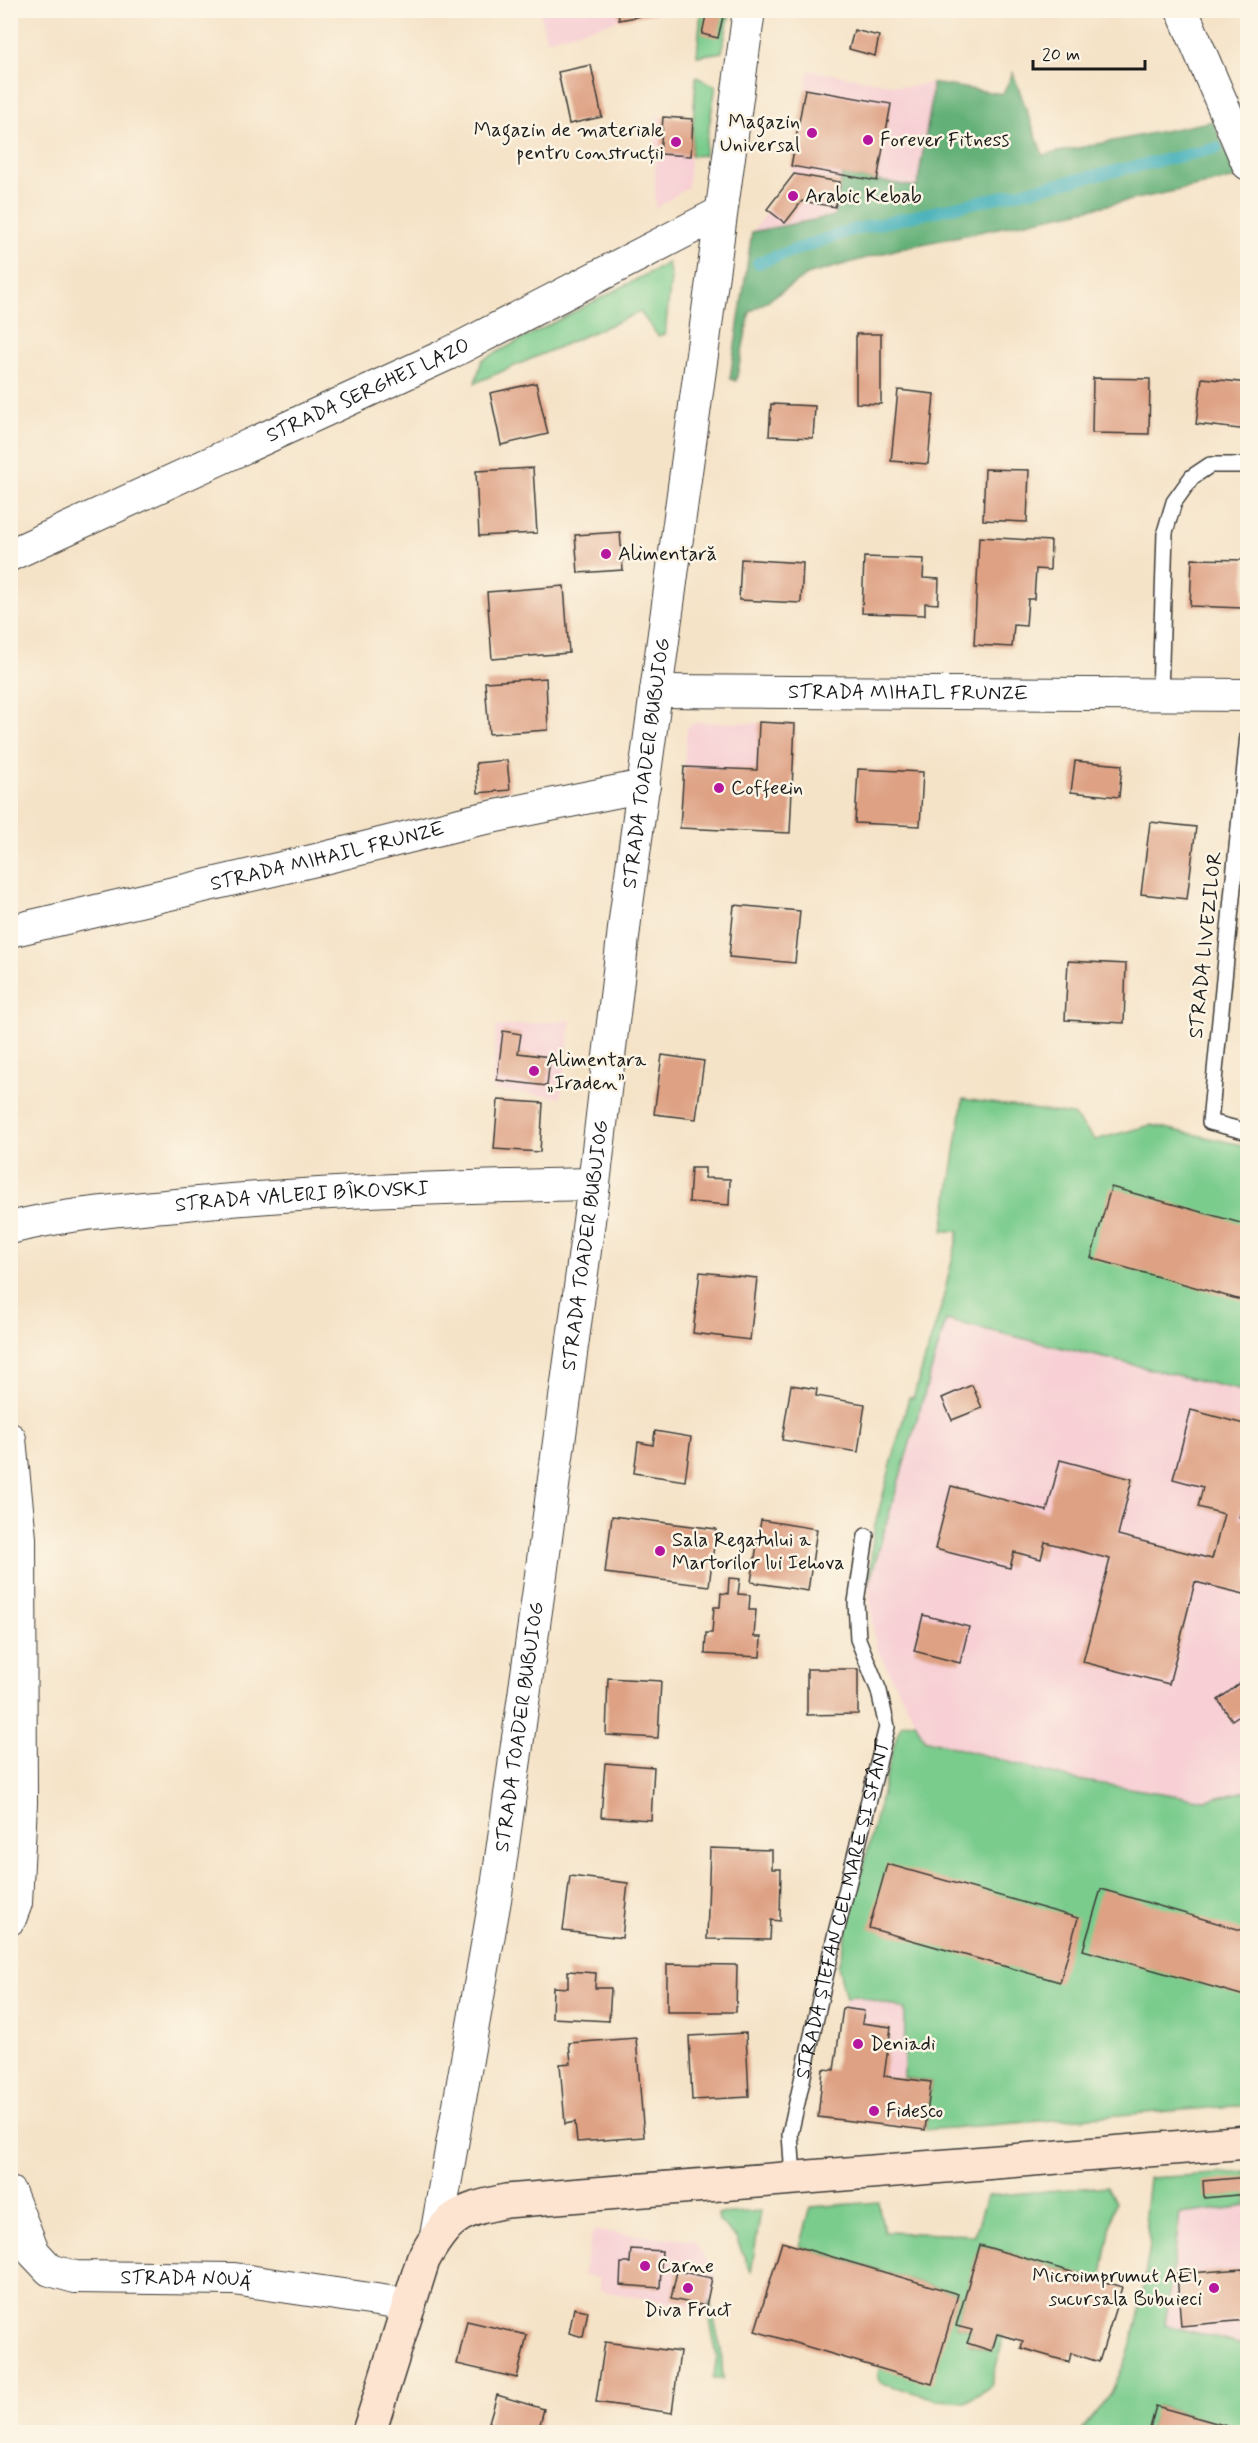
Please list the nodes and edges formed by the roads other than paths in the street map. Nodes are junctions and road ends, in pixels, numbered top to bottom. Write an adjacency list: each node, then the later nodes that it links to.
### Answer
1 (749, 10): 4 (street, STRADA TOADER BUBUIOG)
2 (1182, 10): 3 (street)
3 (1248, 164)
4 (720, 213): 6 (street, STRADA SERGHEI LAZO); 7 (street, STRADA TOADER BUBUIOG)
5 (1248, 465): 8 (lane)
6 (10, 555)
7 (656, 691): 8 (street, STRADA MIHAIL FRUNZE); 11 (street, STRADA TOADER BUBUIOG)
8 (1160, 695): 9 (street, STRADA MIHAIL FRUNZE)
9 (1248, 695)
10 (1248, 735): 13 (lane, STRADA LIVEZILOR)
11 (644, 786): 12 (street, STRADA MIHAIL FRUNZE); 14 (street, STRADA TOADER BUBUIOG)
12 (10, 931)
13 (1248, 1132)
14 (594, 1184): 15 (street, STRADA VALERI BÎKOVSKI); 22 (street, STRADA TOADER BUBUIOG)
15 (10, 1228)
16 (10, 1439): 18 (street)
17 (866, 1536): 20 (lane, STRADA ȘTEFAN CEL MARE ȘI SFÂNT)
18 (10, 1919)
19 (1248, 2142): 20 (street)
20 (793, 2178): 22 (street)
21 (10, 2193): 23 (street, STRADA NOUĂ)
22 (436, 2236): 23 (street, STRADA TOADER BUBUIOG)
23 (410, 2305): 24 (street, STRADA TOADER BUBUIOG)
24 (369, 2433)

